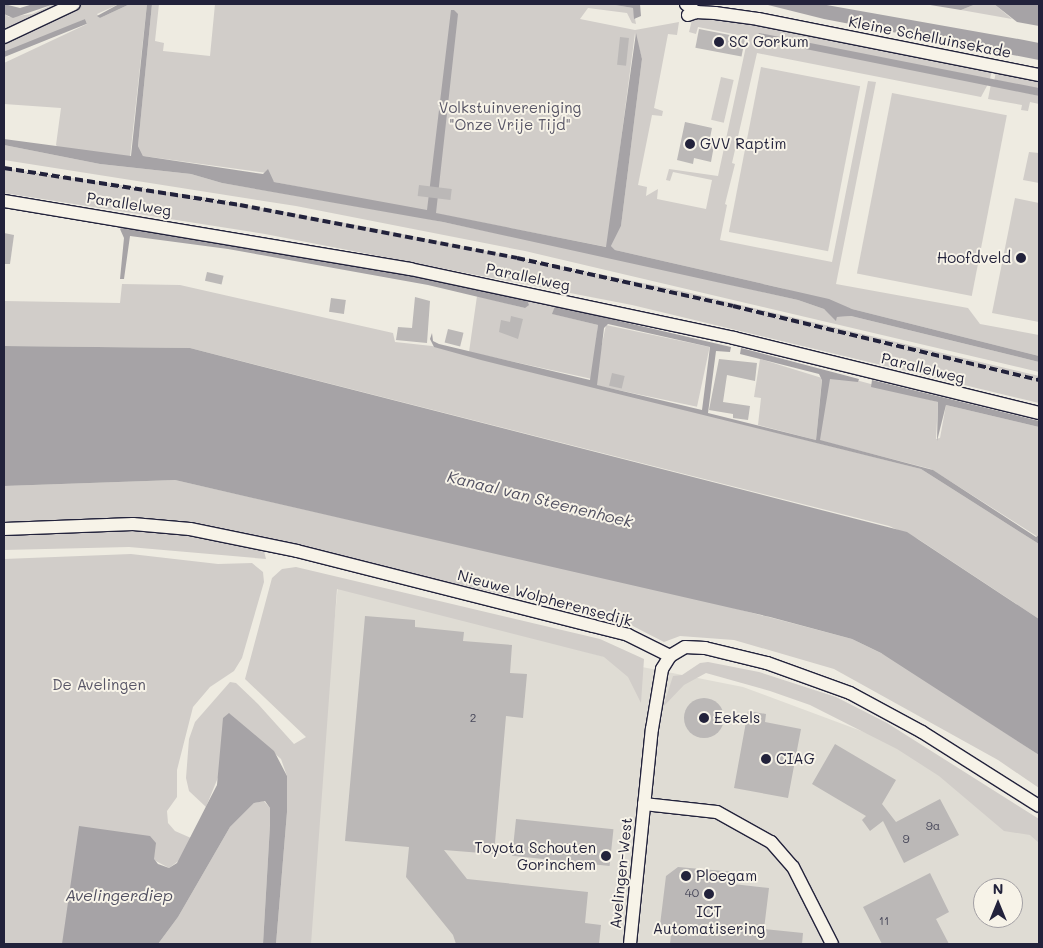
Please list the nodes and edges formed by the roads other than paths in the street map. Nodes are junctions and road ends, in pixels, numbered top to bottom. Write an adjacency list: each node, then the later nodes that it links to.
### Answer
1 (74, 4): 3 (street)
2 (690, 10): 4 (street, Kleine Schelluinsekade)
3 (4, 36)
4 (1039, 75)
5 (4, 201): 6 (street, Parallelweg)
6 (1039, 413)
7 (4, 529): 8 (street, Nieuwe Wolpherensedijk)
8 (670, 656): 9 (street, Avelingen-West); 10 (street)
9 (644, 804): 11 (street, Avelingen-West); 12 (street, Avelingen-West)
10 (1039, 806)
11 (630, 944)
12 (832, 944)

